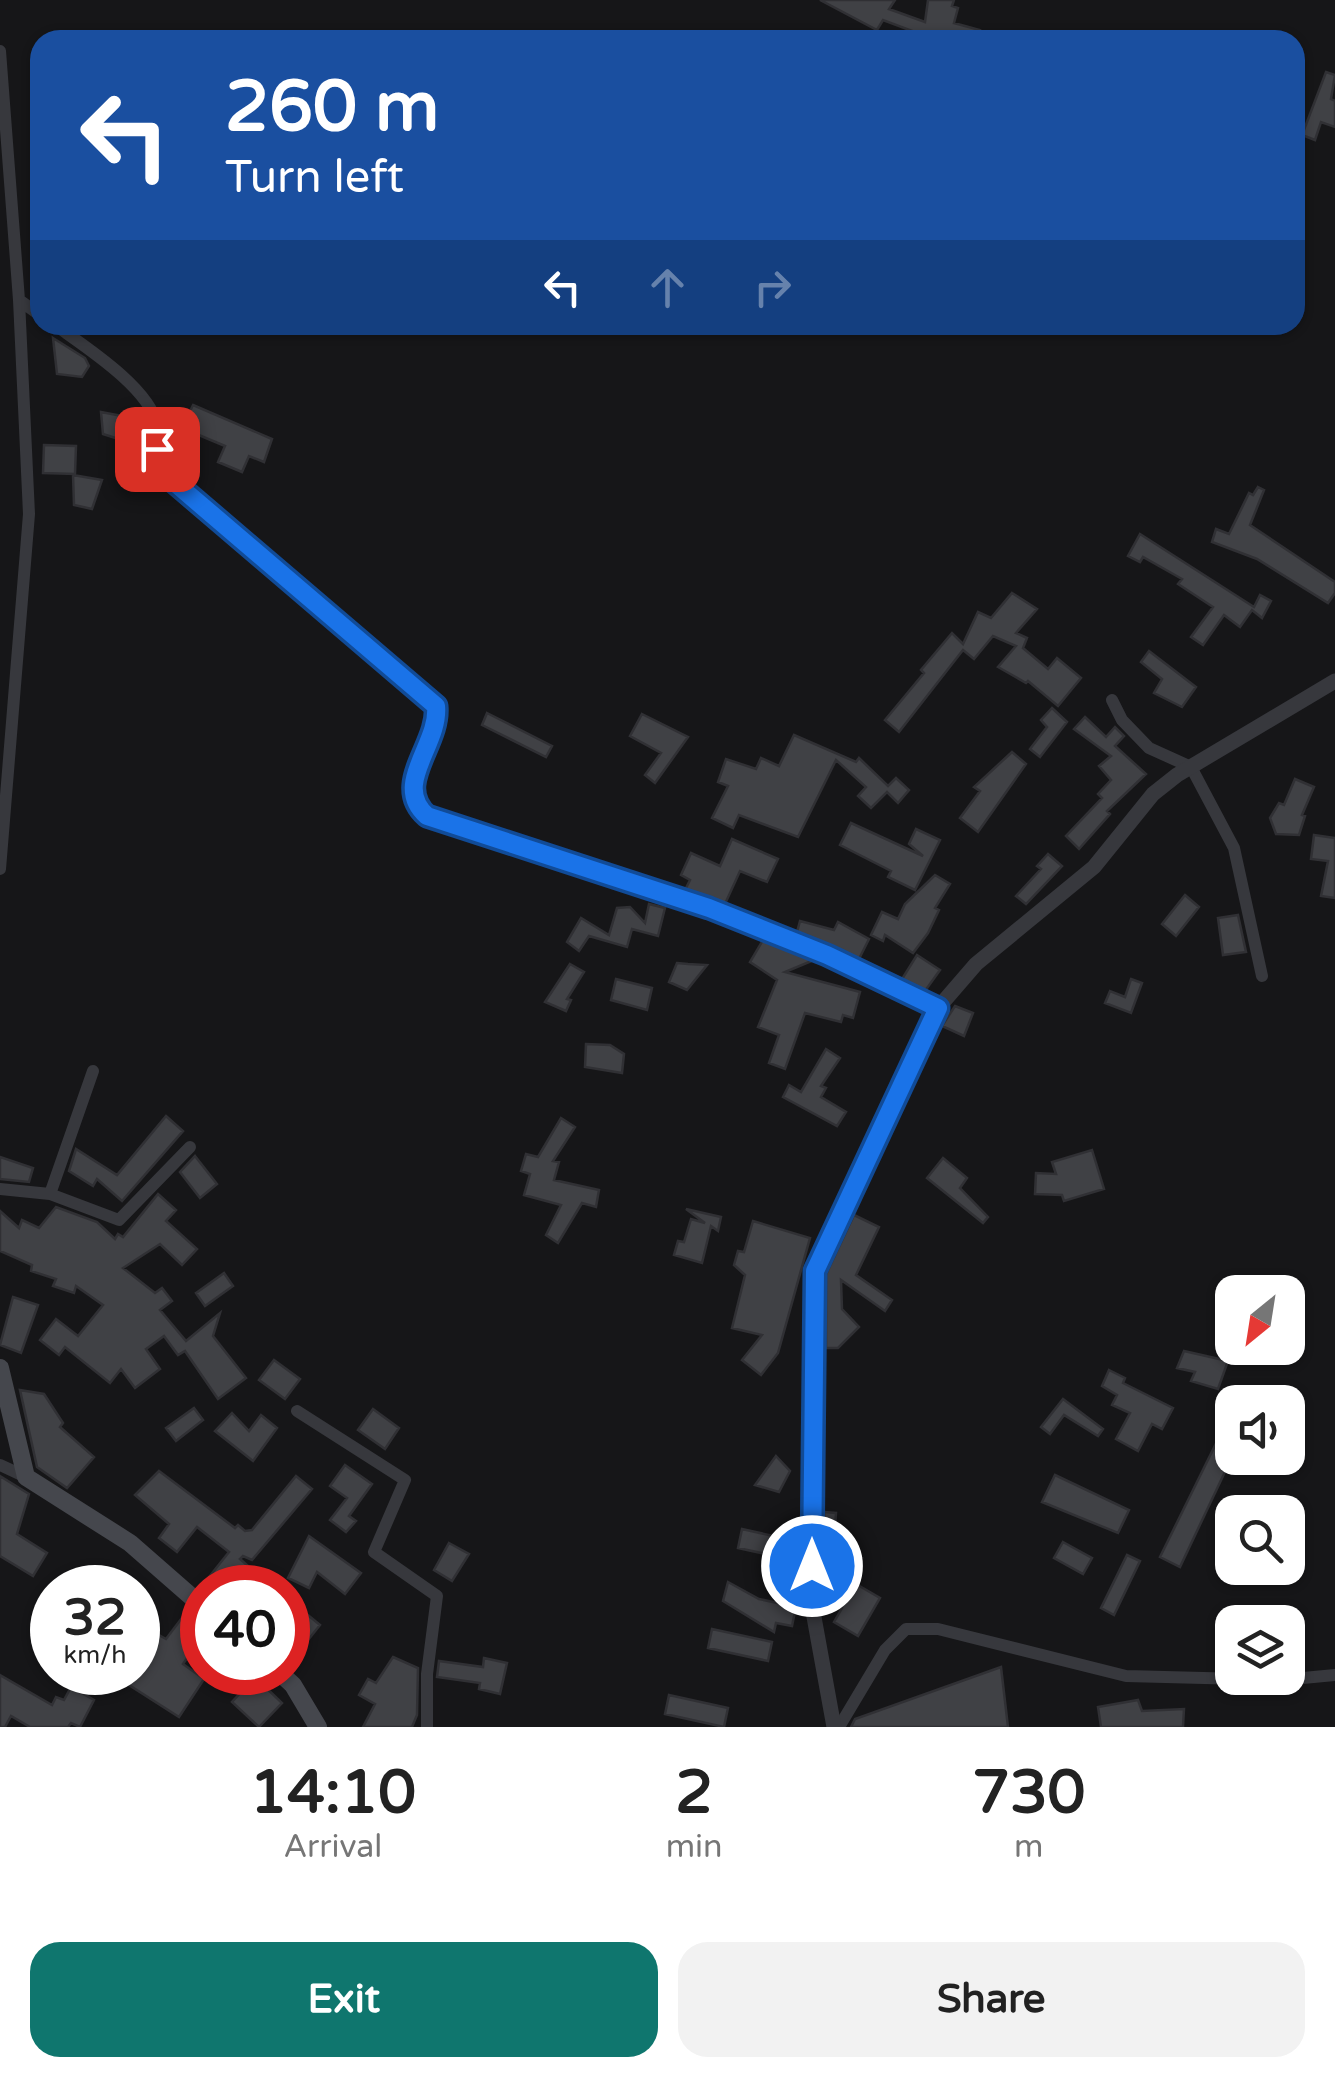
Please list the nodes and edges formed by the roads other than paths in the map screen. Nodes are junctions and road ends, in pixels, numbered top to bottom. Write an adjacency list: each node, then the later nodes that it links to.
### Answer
1 (0, 51): 2 (street)
2 (19, 300): 3 (street); 8 (street)
3 (30, 307)
4 (69, 335): 10 (street)
5 (1335, 681): 7 (street)
6 (1112, 700): 7 (street)
7 (1191, 768): 9 (street); 10 (street)
8 (0, 869)
9 (1262, 976)
10 (938, 1008): 24 (street)
11 (93, 1071): 14 (street)
12 (190, 1147): 14 (street)
13 (0, 1190): 14 (street)
14 (50, 1194)
15 (0, 1368): 18 (main road)
16 (297, 1411): 23 (street)
17 (0, 1466): 18 (street)
18 (26, 1477): 19 (main road)
19 (180, 1587)
20 (1335, 1674): 24 (street)
21 (299, 1695): 22 (main road)
22 (318, 1727)
23 (427, 1727)
24 (836, 1727)

